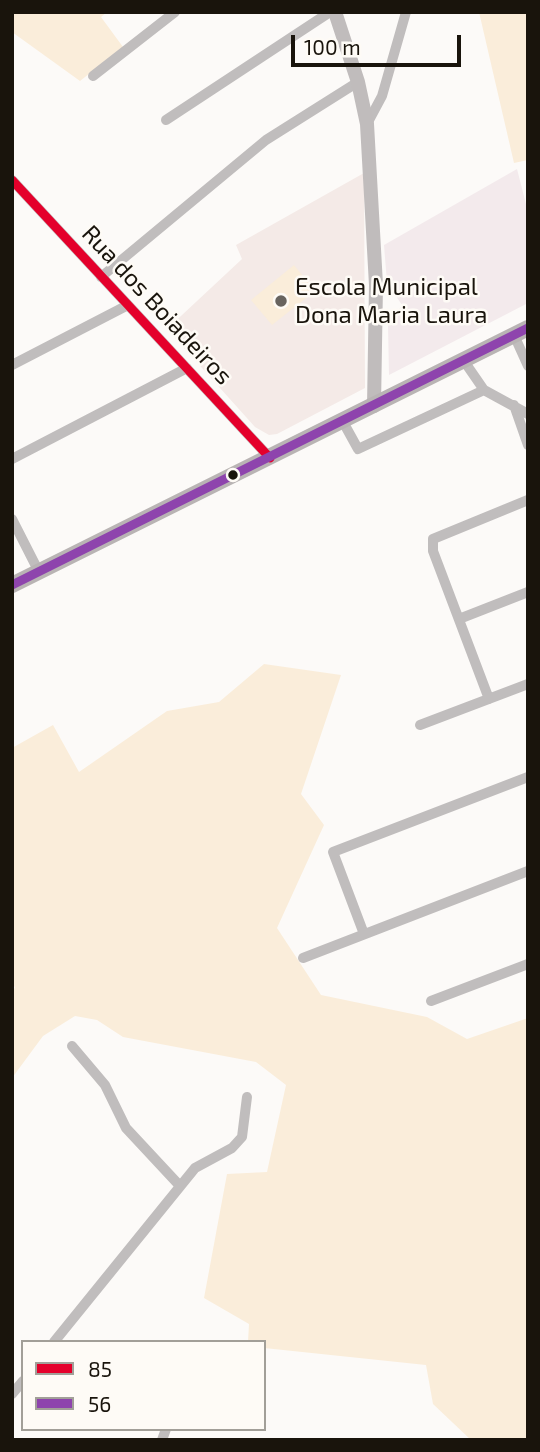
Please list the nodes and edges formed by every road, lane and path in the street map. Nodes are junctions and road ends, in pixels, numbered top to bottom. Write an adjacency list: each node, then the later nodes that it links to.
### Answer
1 (175, 12): 5 (street)
2 (330, 12): 7 (street)
3 (335, 12): 6 (street)
4 (407, 12): 8 (street)
5 (93, 76)
6 (358, 82): 8 (street); 10 (street)
7 (166, 120)
8 (367, 124): 19 (street)
9 (12, 180): 10 (street, Rua dos Boiadeiros)
10 (101, 277): 11 (street, Rua dos Boiadeiros)
11 (128, 305): 15 (street); 16 (street, Rua dos Boiadeiros)
12 (521, 332): 13 (main road); 14 (street)
13 (464, 361): 17 (street); 19 (main road)
14 (527, 362)
15 (12, 365)
16 (187, 368): 24 (street, Rua dos Boiadeiros); 25 (street)
17 (484, 390): 18 (street); 21 (street)
18 (514, 405): 20 (street); 22 (street)
19 (374, 406): 21 (main road)
20 (528, 414)
21 (342, 420): 24 (main road)
22 (525, 428): 23 (street)
23 (528, 446)
24 (270, 458): 28 (main road)
25 (12, 459)
26 (528, 500): 31 (street)
27 (12, 519): 28 (street)
28 (39, 572): 29 (main road)
29 (12, 585)
30 (528, 592): 31 (street)
31 (460, 619): 33 (street)
32 (528, 684): 33 (street)
33 (489, 699): 34 (street)
34 (420, 726)
35 (528, 777): 37 (street)
36 (528, 871): 37 (street)
37 (364, 934): 38 (street)
38 (303, 958)
39 (528, 964): 40 (street)
40 (430, 1001)
41 (72, 1046): 43 (street)
42 (247, 1097): 43 (street)
43 (180, 1186): 44 (street)
44 (56, 1340)

